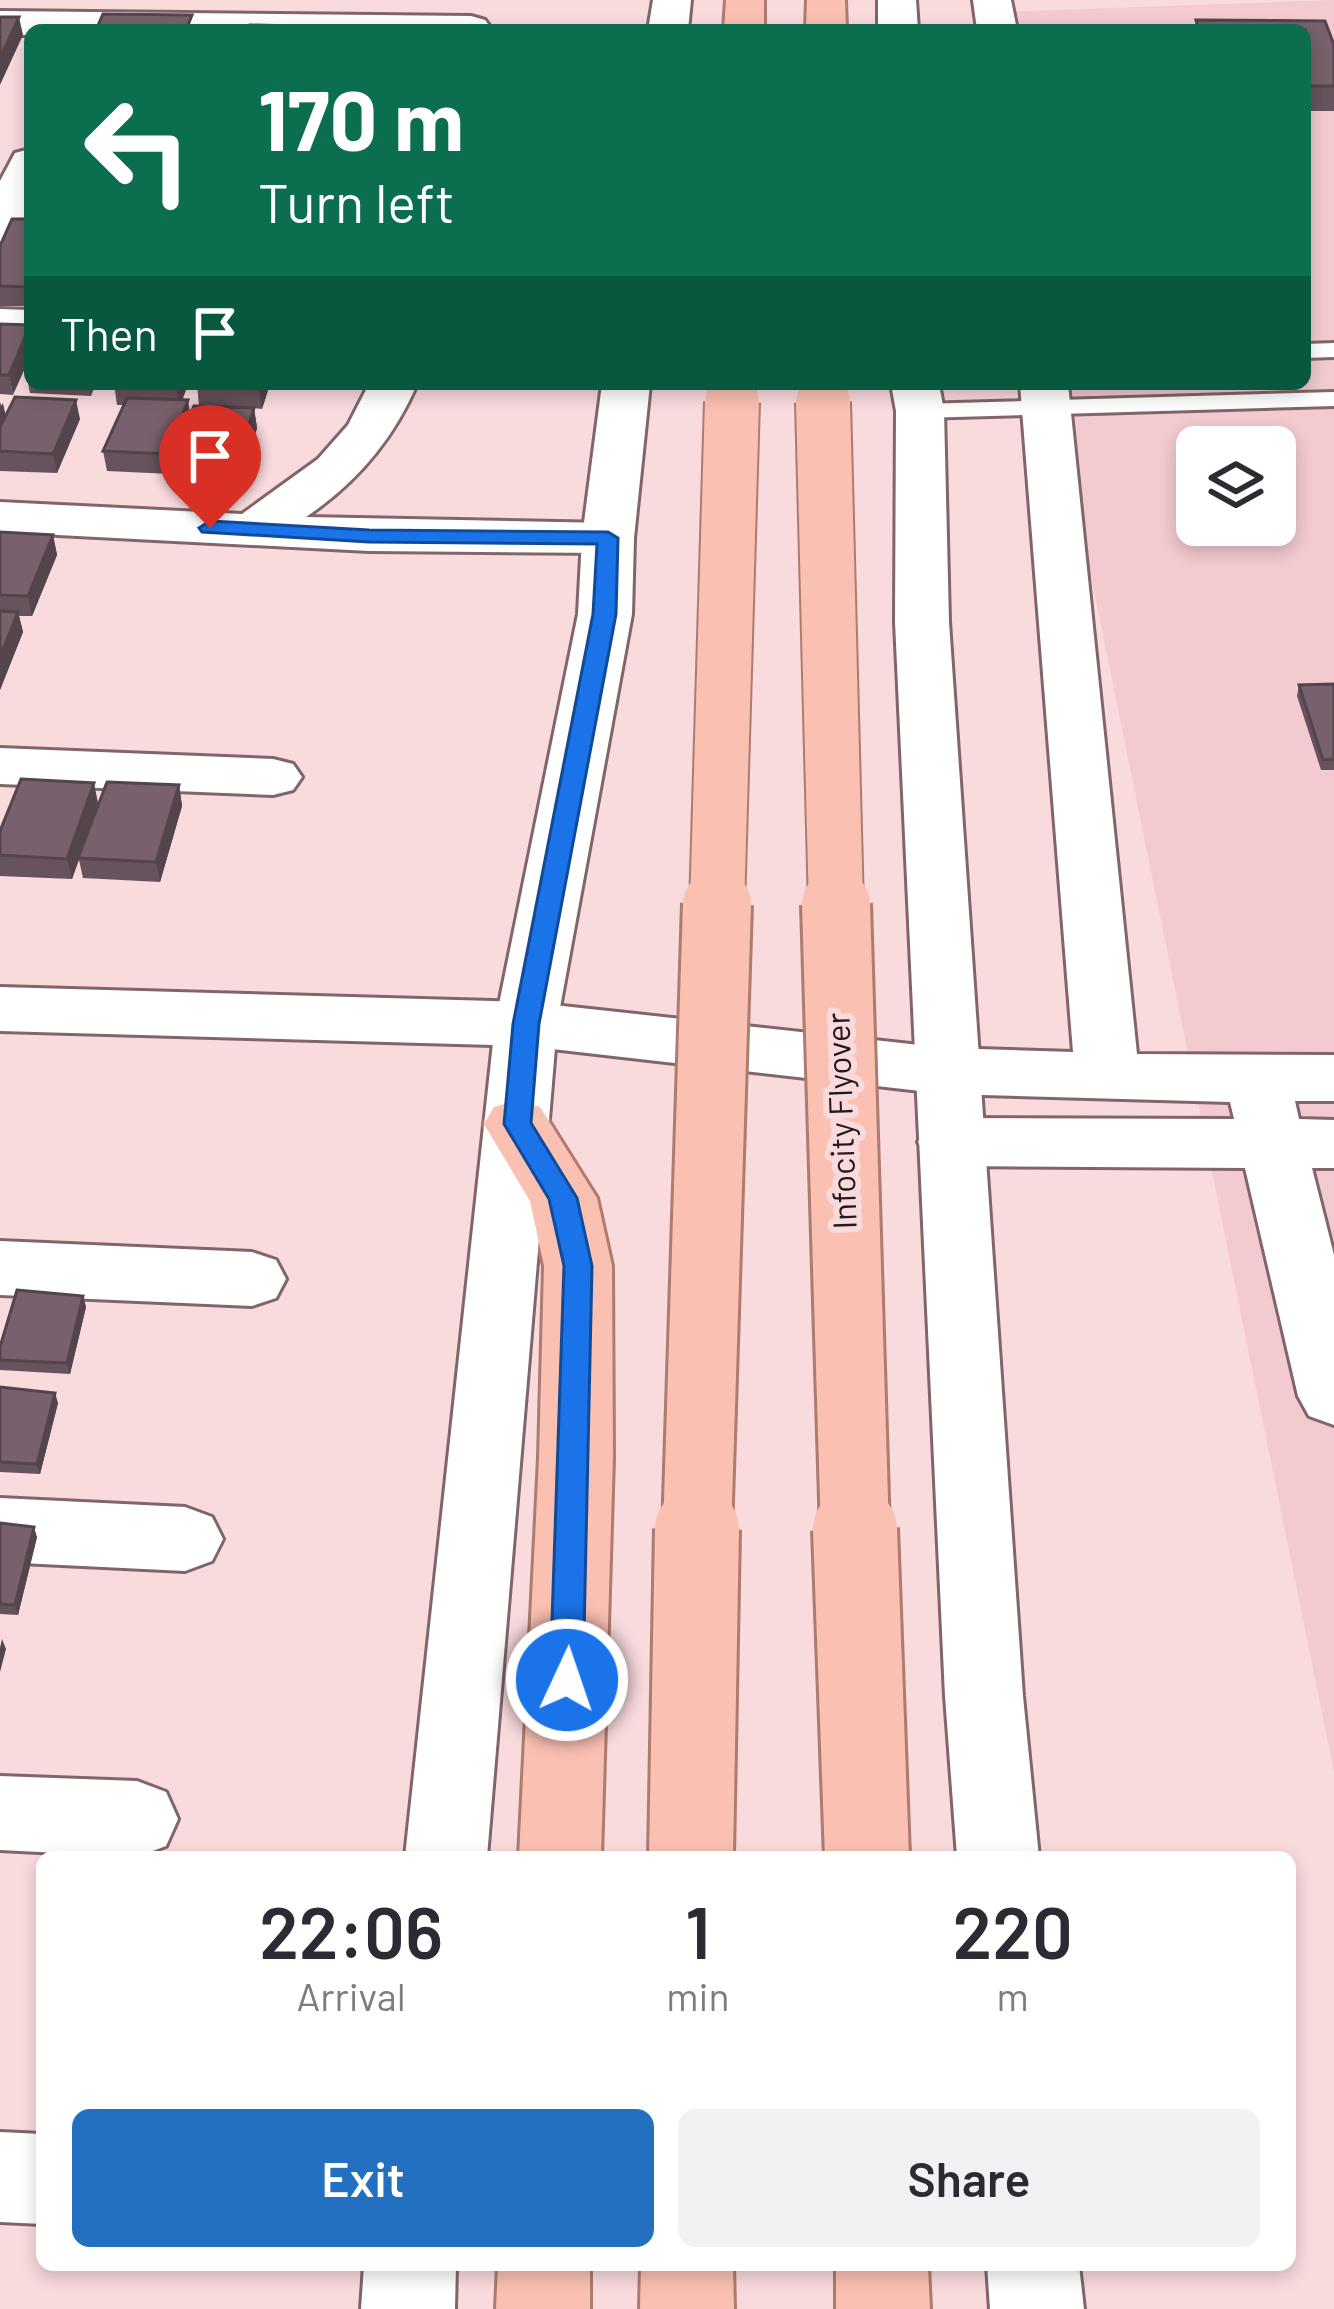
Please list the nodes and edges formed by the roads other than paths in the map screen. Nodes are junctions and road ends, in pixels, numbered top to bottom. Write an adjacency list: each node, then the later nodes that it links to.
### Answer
1 (94, 18): 2 (street); 3 (street)
2 (0, 23)
3 (300, 24)
4 (24, 176): 5 (street)
5 (0, 231)
6 (390, 390): 14 (street)
7 (625, 390): 15 (street)
8 (734, 390): 36 (highway, bridge)
9 (823, 390): 37 (highway, Infocity Flyover, bridge)
10 (1046, 397): 11 (lane); 12 (lane); 21 (street)
11 (918, 398): 20 (street)
12 (1334, 399)
13 (0, 517): 14 (street)
14 (252, 530): 15 (street)
15 (608, 538): 19 (street)
16 (0, 766): 17 (street)
17 (273, 778)
18 (0, 1009): 19 (street)
19 (526, 1024): 20 (street); 24 (street)
20 (947, 1072): 21 (street); 25 (street)
21 (1108, 1077): 22 (street)
22 (1258, 1078): 23 (street); 26 (street)
23 (1334, 1078)
24 (517, 1124): 34 (street); 35 (highway)
25 (952, 1142): 26 (street); 38 (street)
26 (1302, 1144): 29 (street)
27 (0, 1268): 28 (street)
28 (252, 1279)
29 (1334, 1396)
30 (0, 1530): 31 (street)
31 (184, 1539)
32 (0, 1813): 33 (street)
33 (137, 1819)
34 (447, 1851)
35 (560, 1851)
36 (691, 1851)
37 (867, 1851)
38 (998, 1851)
39 (0, 2177): 40 (street)
40 (36, 2180)
41 (410, 2271): 46 (street)
42 (544, 2271): 47 (highway)
43 (688, 2271): 48 (highway)
44 (882, 2271): 49 (highway)
45 (1034, 2271): 50 (street)
46 (408, 2309)
47 (543, 2309)
48 (687, 2309)
49 (884, 2309)
50 (1037, 2309)

